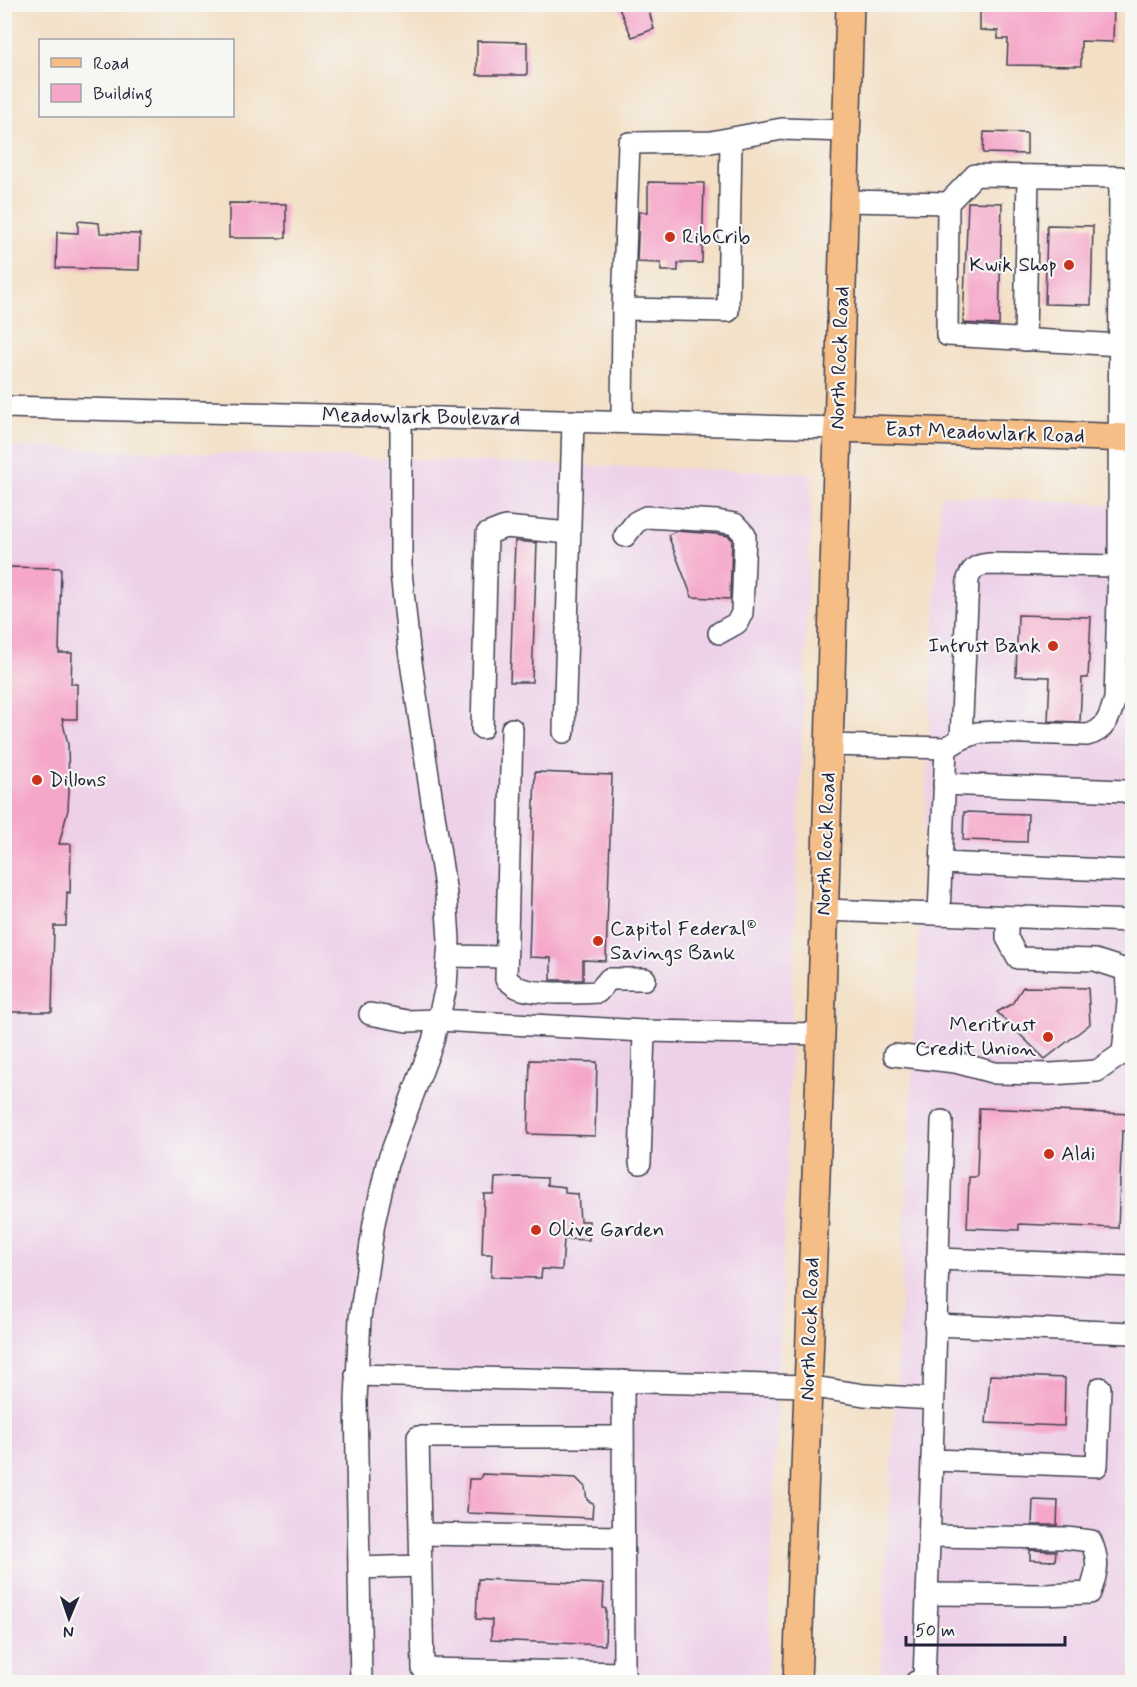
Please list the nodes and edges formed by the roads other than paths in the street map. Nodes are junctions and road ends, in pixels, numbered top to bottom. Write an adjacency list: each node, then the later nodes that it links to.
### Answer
1 (850, 4): 2 (main road, North Rock Road)
2 (847, 131): 3 (street); 5 (main road, North Rock Road)
3 (731, 139): 7 (street); 7 (street)
4 (1028, 176): 6 (street); 8 (street); 9 (street)
5 (845, 201): 6 (street); 14 (main road, North Rock Road)
6 (948, 203): 8 (street)
7 (623, 309): 13 (street)
8 (1025, 340): 9 (street)
9 (1120, 345): 15 (street)
10 (4, 407): 11 (street, Meadowlark Boulevard)
11 (401, 417): 12 (street, Meadowlark Boulevard); 33 (street)
12 (573, 421): 13 (street, Meadowlark Boulevard); 16 (street)
13 (622, 422): 14 (street, Meadowlark Boulevard)
14 (838, 428): 15 (main road, East Meadowlark Road); 24 (main road, North Rock Road)
15 (1126, 438): 18 (street)
16 (569, 533): 20 (street); 22 (street)
17 (625, 536): 19 (street)
18 (1119, 566): 23 (street); 23 (street)
19 (719, 633)
20 (482, 728)
21 (512, 729): 34 (street)
22 (564, 732)
23 (953, 743): 24 (street); 25 (street)
24 (829, 745): 29 (main road, North Rock Road)
25 (945, 784): 26 (street); 27 (street)
26 (1132, 794)
27 (941, 862): 28 (street); 30 (street)
28 (1132, 870)
29 (824, 910): 30 (street); 40 (main road, North Rock Road)
30 (939, 914): 31 (street)
31 (1007, 917): 32 (street); 35 (street)
32 (1132, 921)
33 (448, 956): 34 (street); 38 (street)
34 (506, 957): 36 (street)
35 (1129, 969): 41 (street)
36 (645, 979)
37 (370, 1014): 38 (street)
38 (438, 1020): 39 (street); 48 (street)
39 (644, 1031): 40 (street); 43 (street)
40 (821, 1034): 50 (main road, North Rock Road)
41 (894, 1055)
42 (942, 1121): 44 (street)
43 (640, 1163)
44 (938, 1259): 45 (street); 46 (street)
45 (1132, 1266)
46 (935, 1325): 47 (street); 52 (street)
47 (1132, 1333)
48 (356, 1375): 49 (street); 59 (street)
49 (623, 1381): 50 (street); 53 (street)
50 (808, 1386): 52 (street); 64 (main road, North Rock Road)
51 (1100, 1388): 54 (street)
52 (933, 1399): 54 (street)
53 (623, 1437): 55 (street); 57 (street)
54 (932, 1460): 56 (street)
55 (420, 1534): 57 (street); 58 (street)
56 (929, 1536): 60 (street); 60 (street)
57 (623, 1537): 62 (street)
58 (420, 1566): 59 (street); 61 (street)
59 (359, 1568): 63 (street)
60 (927, 1593): 65 (street)
61 (423, 1676): 62 (street)
62 (623, 1678)
63 (361, 1683)
64 (797, 1683)
65 (916, 1683)

